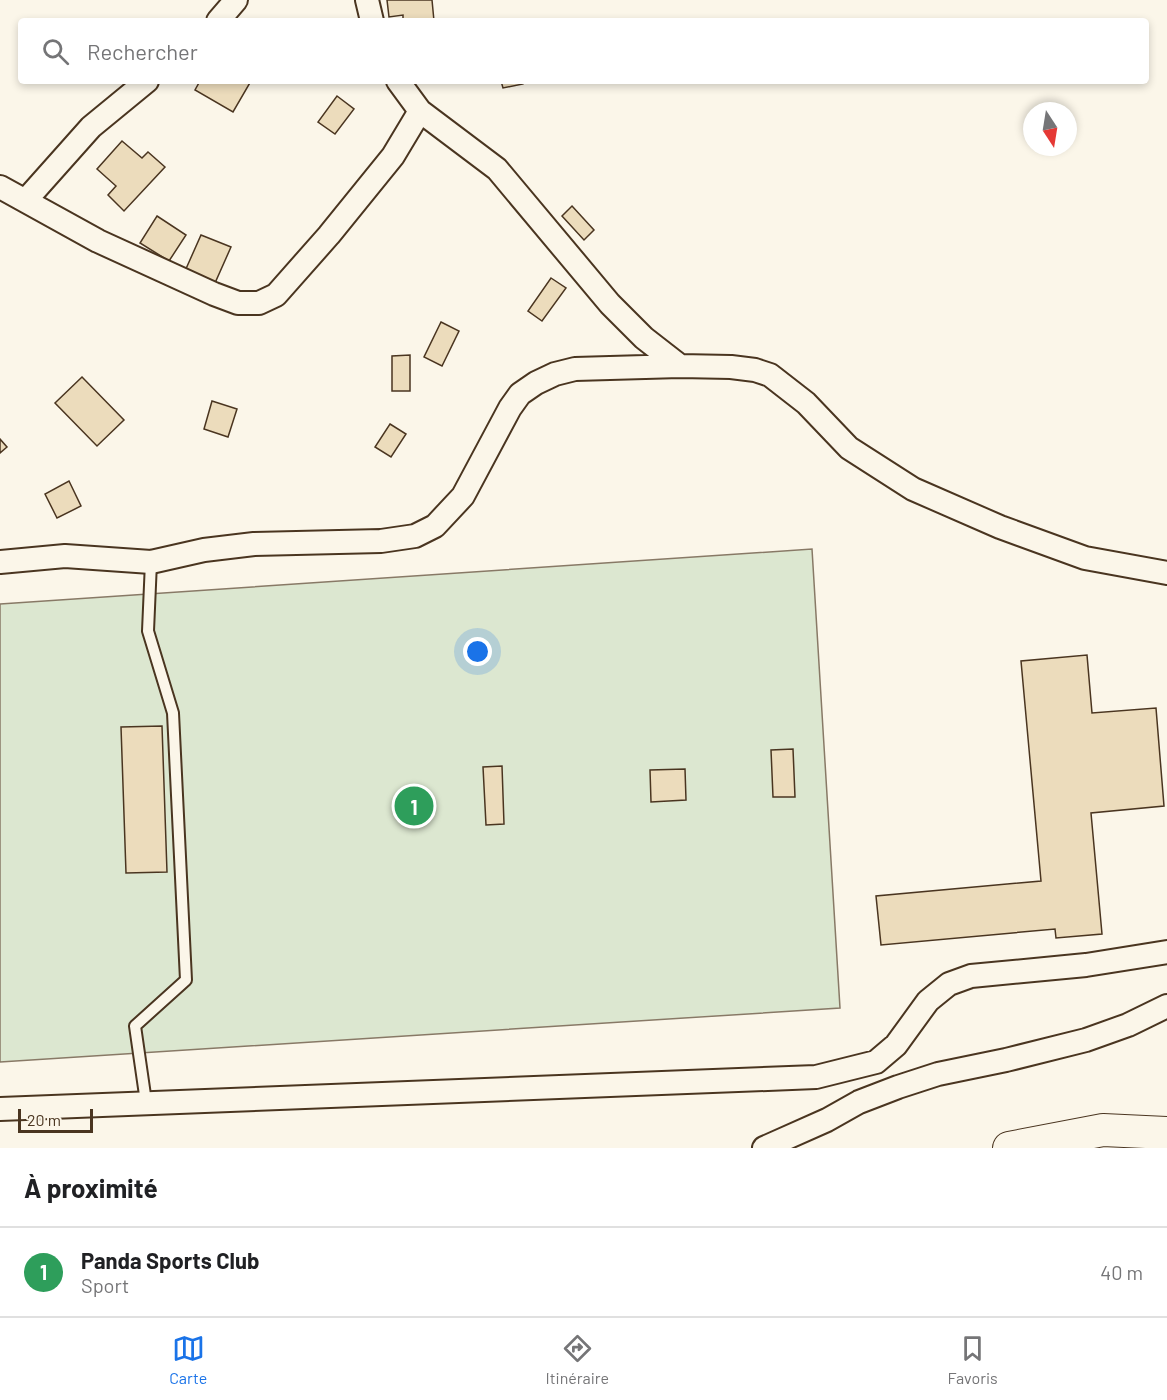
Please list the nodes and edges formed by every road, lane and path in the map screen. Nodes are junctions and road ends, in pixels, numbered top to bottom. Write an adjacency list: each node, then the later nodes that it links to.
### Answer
1 (236, 0): 3 (street)
2 (367, 0): 4 (street)
3 (221, 18)
4 (371, 18)
5 (143, 84): 9 (street)
6 (400, 84): 7 (street)
7 (420, 111): 9 (street); 10 (street)
8 (0, 187): 9 (street)
9 (26, 200)
10 (680, 366): 12 (street); 13 (street)
11 (0, 562): 12 (street)
12 (151, 562): 16 (lane)
13 (1167, 573)
14 (1167, 952): 16 (street)
15 (1166, 1003): 19 (street)
16 (146, 1102): 17 (street)
17 (0, 1109)
18 (1167, 1133): 20 (street)
19 (764, 1148)
20 (1008, 1148)

